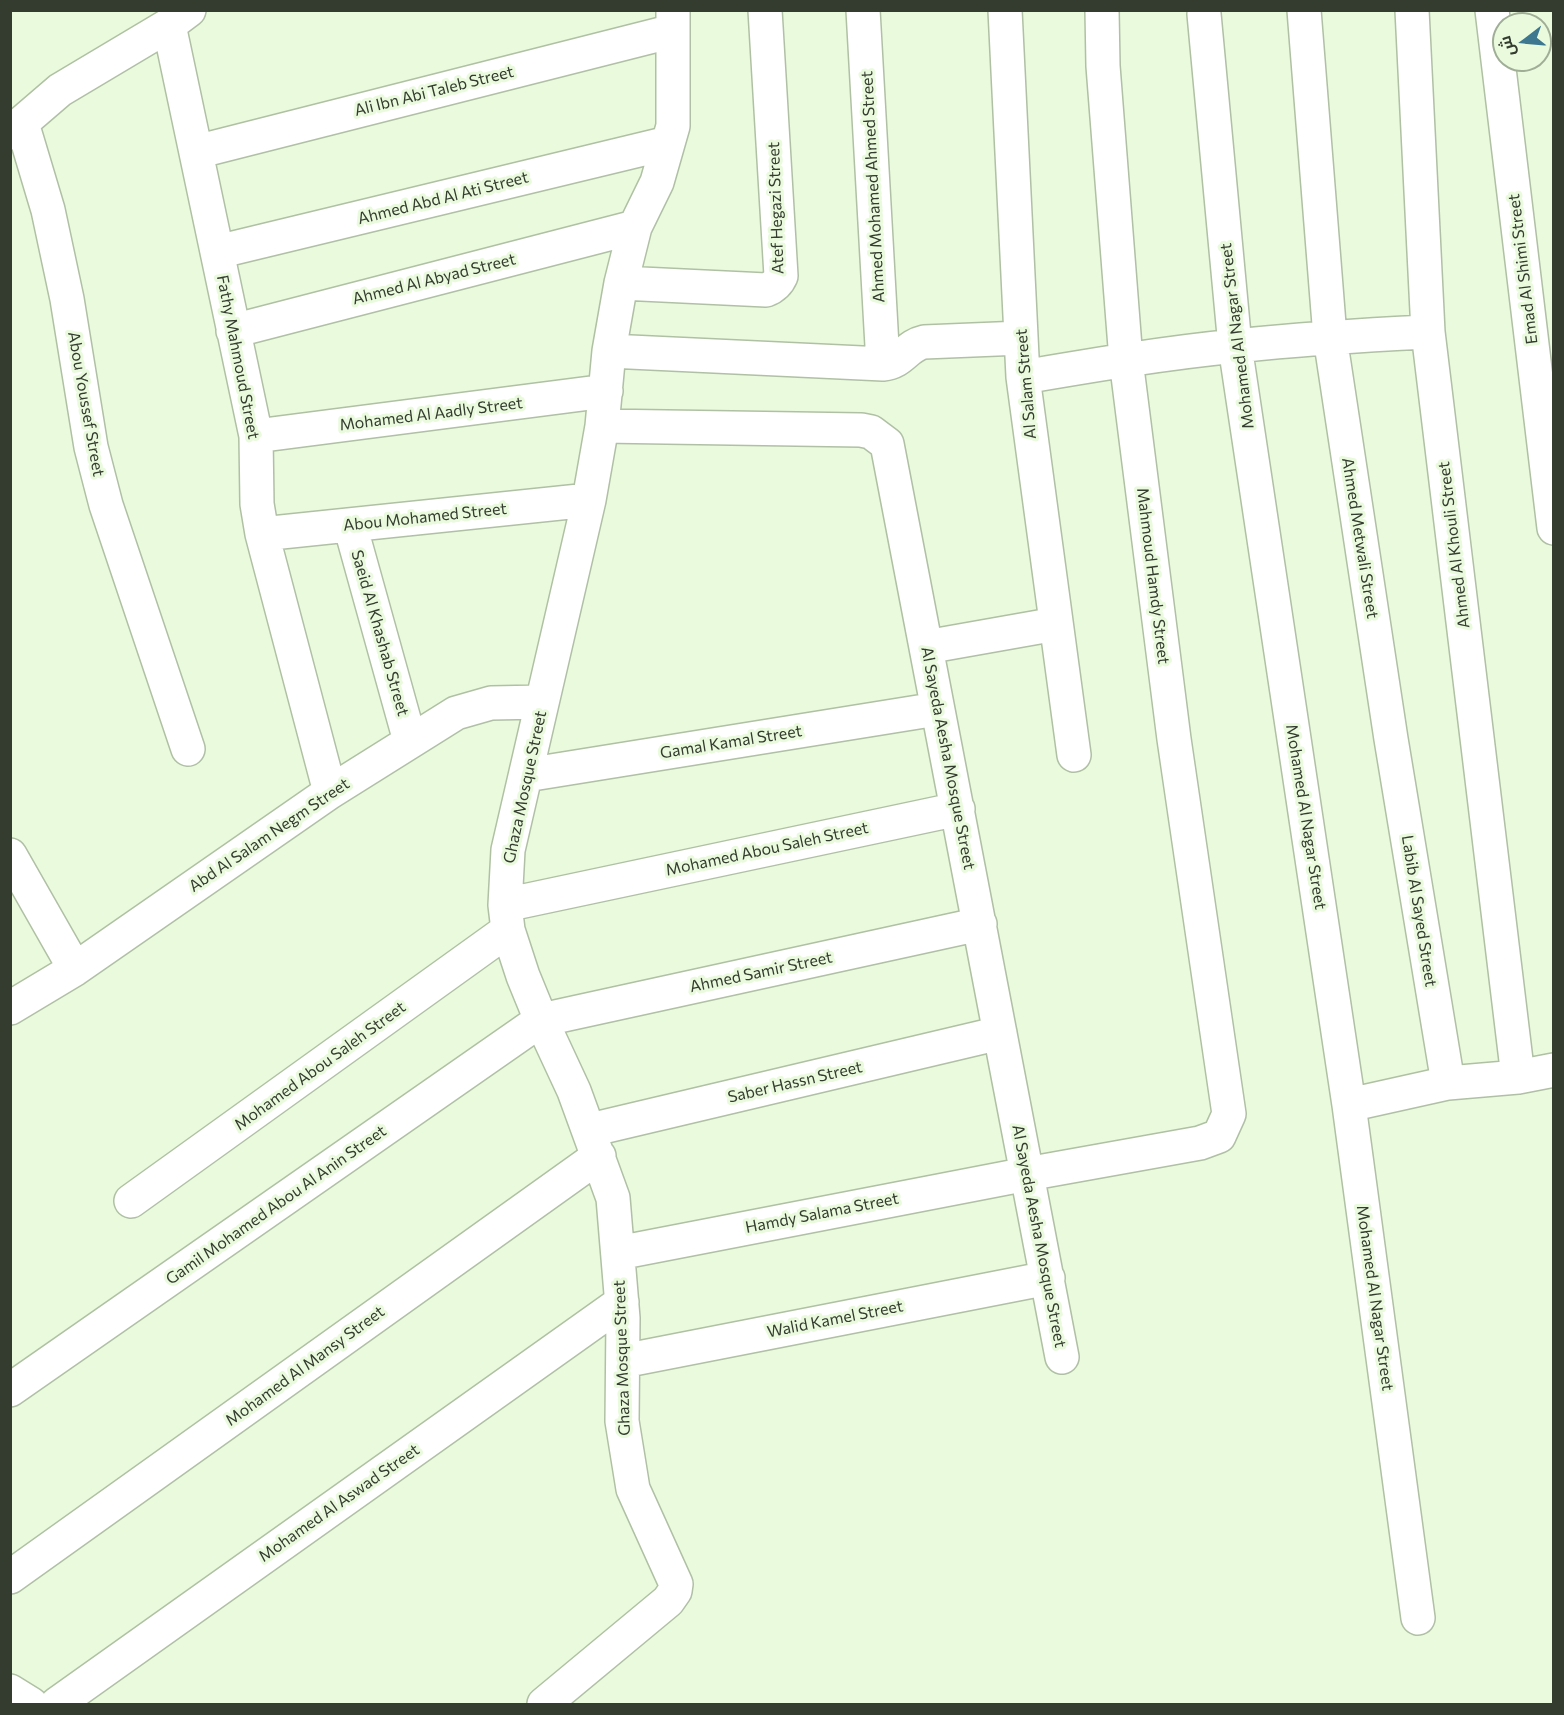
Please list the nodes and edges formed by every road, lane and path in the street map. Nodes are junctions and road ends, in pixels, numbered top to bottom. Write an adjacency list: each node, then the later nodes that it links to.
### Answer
1 (765, 10): 16 (street, Atef Hegazi Street)
2 (863, 10): 24 (street, Ahmed Mohamed Ahmed Street)
3 (1005, 10): 20 (street, Al Salam Street)
4 (1102, 10): 23 (street, Mahmoud Hamdy Street)
5 (1304, 10): 19 (street, Ahmed Metwali Street)
6 (1412, 10): 18 (street, Ahmed Al Khouli Street)
7 (1492, 10): 31 (street, Emad Al Shimi Street)
8 (1204, 14): 21 (street, Mohamed Al Nagar Street)
9 (179, 18): 11 (street); 13 (street, Fathy Mahmoud Street)
10 (673, 21): 12 (street, Ghaza Mosque Street); 13 (street, Ali Ibn Abi Taleb Street)
11 (16, 128): 39 (street, Abou Youssef Street)
12 (668, 143): 14 (street, Ghaza Mosque Street); 15 (street, Ahmed Abd Al Ati Street)
13 (195, 152): 15 (street, Fathy Mahmoud Street)
14 (635, 227): 16 (street, Ghaza Mosque Street); 17 (street, Ahmed Al Abyad Street)
15 (217, 252): 17 (street, Fathy Mahmoud Street)
16 (621, 283): 22 (street, Ghaza Mosque Street)
17 (233, 331): 28 (street, Fathy Mahmoud Street)
18 (1428, 332): 19 (street); 52 (street, Ahmed Al Khouli Street)
19 (1330, 337): 21 (street); 37 (street, Ahmed Metwali Street)
20 (1021, 338): 24 (street); 25 (street, Al Salam Street)
21 (1235, 346): 23 (street); 54 (street, Mohamed Al Nagar Street)
22 (609, 351): 24 (street); 26 (street, Ghaza Mosque Street)
23 (1126, 360): 25 (street); 55 (street, Mahmoud Hamdy Street)
24 (884, 364)
25 (1023, 377): 33 (street, Al Salam Street)
26 (606, 391): 27 (street, Ghaza Mosque Street); 28 (street, Mohamed Al Aadly Street)
27 (602, 426): 29 (street, Ghaza Mosque Street); 34 (street, Al Sayeda Aesha Mosque Street)
28 (256, 436): 32 (street, Fathy Mahmoud Street)
29 (589, 500): 30 (street, Abou Mohamed Street); 35 (street, Ghaza Mosque Street)
30 (350, 525): 32 (street, Abou Mohamed Street); 38 (street, Saeid Al Khashab Street)
31 (1554, 528)
32 (262, 534): 42 (street, Fathy Mahmoud Street)
33 (1056, 624): 34 (street); 40 (street, Al Salam Street)
34 (926, 647): 36 (street, Al Sayeda Aesha Mosque Street)
35 (543, 702): 38 (street, Abd Al Salam Negm Street); 41 (street, Ghaza Mosque Street)
36 (937, 709): 41 (street, Gamal Kamal Street); 43 (street, Al Sayeda Aesha Mosque Street)
37 (1391, 739): 53 (street, Labib Al Sayed Street)
38 (410, 741): 42 (street, Abd Al Salam Negm Street)
39 (188, 749)
40 (1074, 755)
41 (526, 775): 45 (street, Ghaza Mosque Street)
42 (330, 792): 47 (street, Abd Al Salam Negm Street)
43 (958, 809): 45 (street, Mohamed Abou Saleh Street); 46 (street, Al Sayeda Aesha Mosque Street)
44 (10, 855): 47 (street)
45 (506, 917): 49 (street, Ghaza Mosque Street); 58 (street, Mohamed Abou Saleh Street)
46 (980, 924): 49 (street, Ahmed Samir Street); 50 (street, Al Sayeda Aesha Mosque Street)
47 (75, 969): 48 (street, Abd Al Salam Negm Street)
48 (10, 1008)
49 (541, 1020): 56 (street, Ghaza Mosque Street); 64 (street, Gamil Mohamed Abou Al Anin Street)
50 (1000, 1033): 56 (street, Saber Hassn Street); 57 (street, Al Sayeda Aesha Mosque Street)
51 (1554, 1070): 52 (street)
52 (1518, 1077): 53 (street)
53 (1448, 1083): 54 (street)
54 (1349, 1105): 66 (street, Mohamed Al Nagar Street)
55 (1219, 1136): 57 (street, Hamdy Salama Street)
56 (594, 1143): 59 (street, Ghaza Mosque Street); 65 (street, Mohamed Al Mansy Street)
57 (1027, 1174): 59 (street, Hamdy Salama Street); 60 (street, Al Sayeda Aesha Mosque Street)
58 (131, 1201)
59 (618, 1253): 61 (street, Ghaza Mosque Street)
60 (1048, 1278): 62 (street, Al Sayeda Aesha Mosque Street); 63 (street, Walid Kamel Street)
61 (622, 1302): 63 (street, Ghaza Mosque Street); 67 (street, Mohamed Al Aswad Street)
62 (1062, 1356)
63 (623, 1360): 68 (street, Ghaza Mosque Street)
64 (10, 1390)
65 (10, 1577)
66 (1418, 1618)
67 (57, 1704)
68 (544, 1704)

